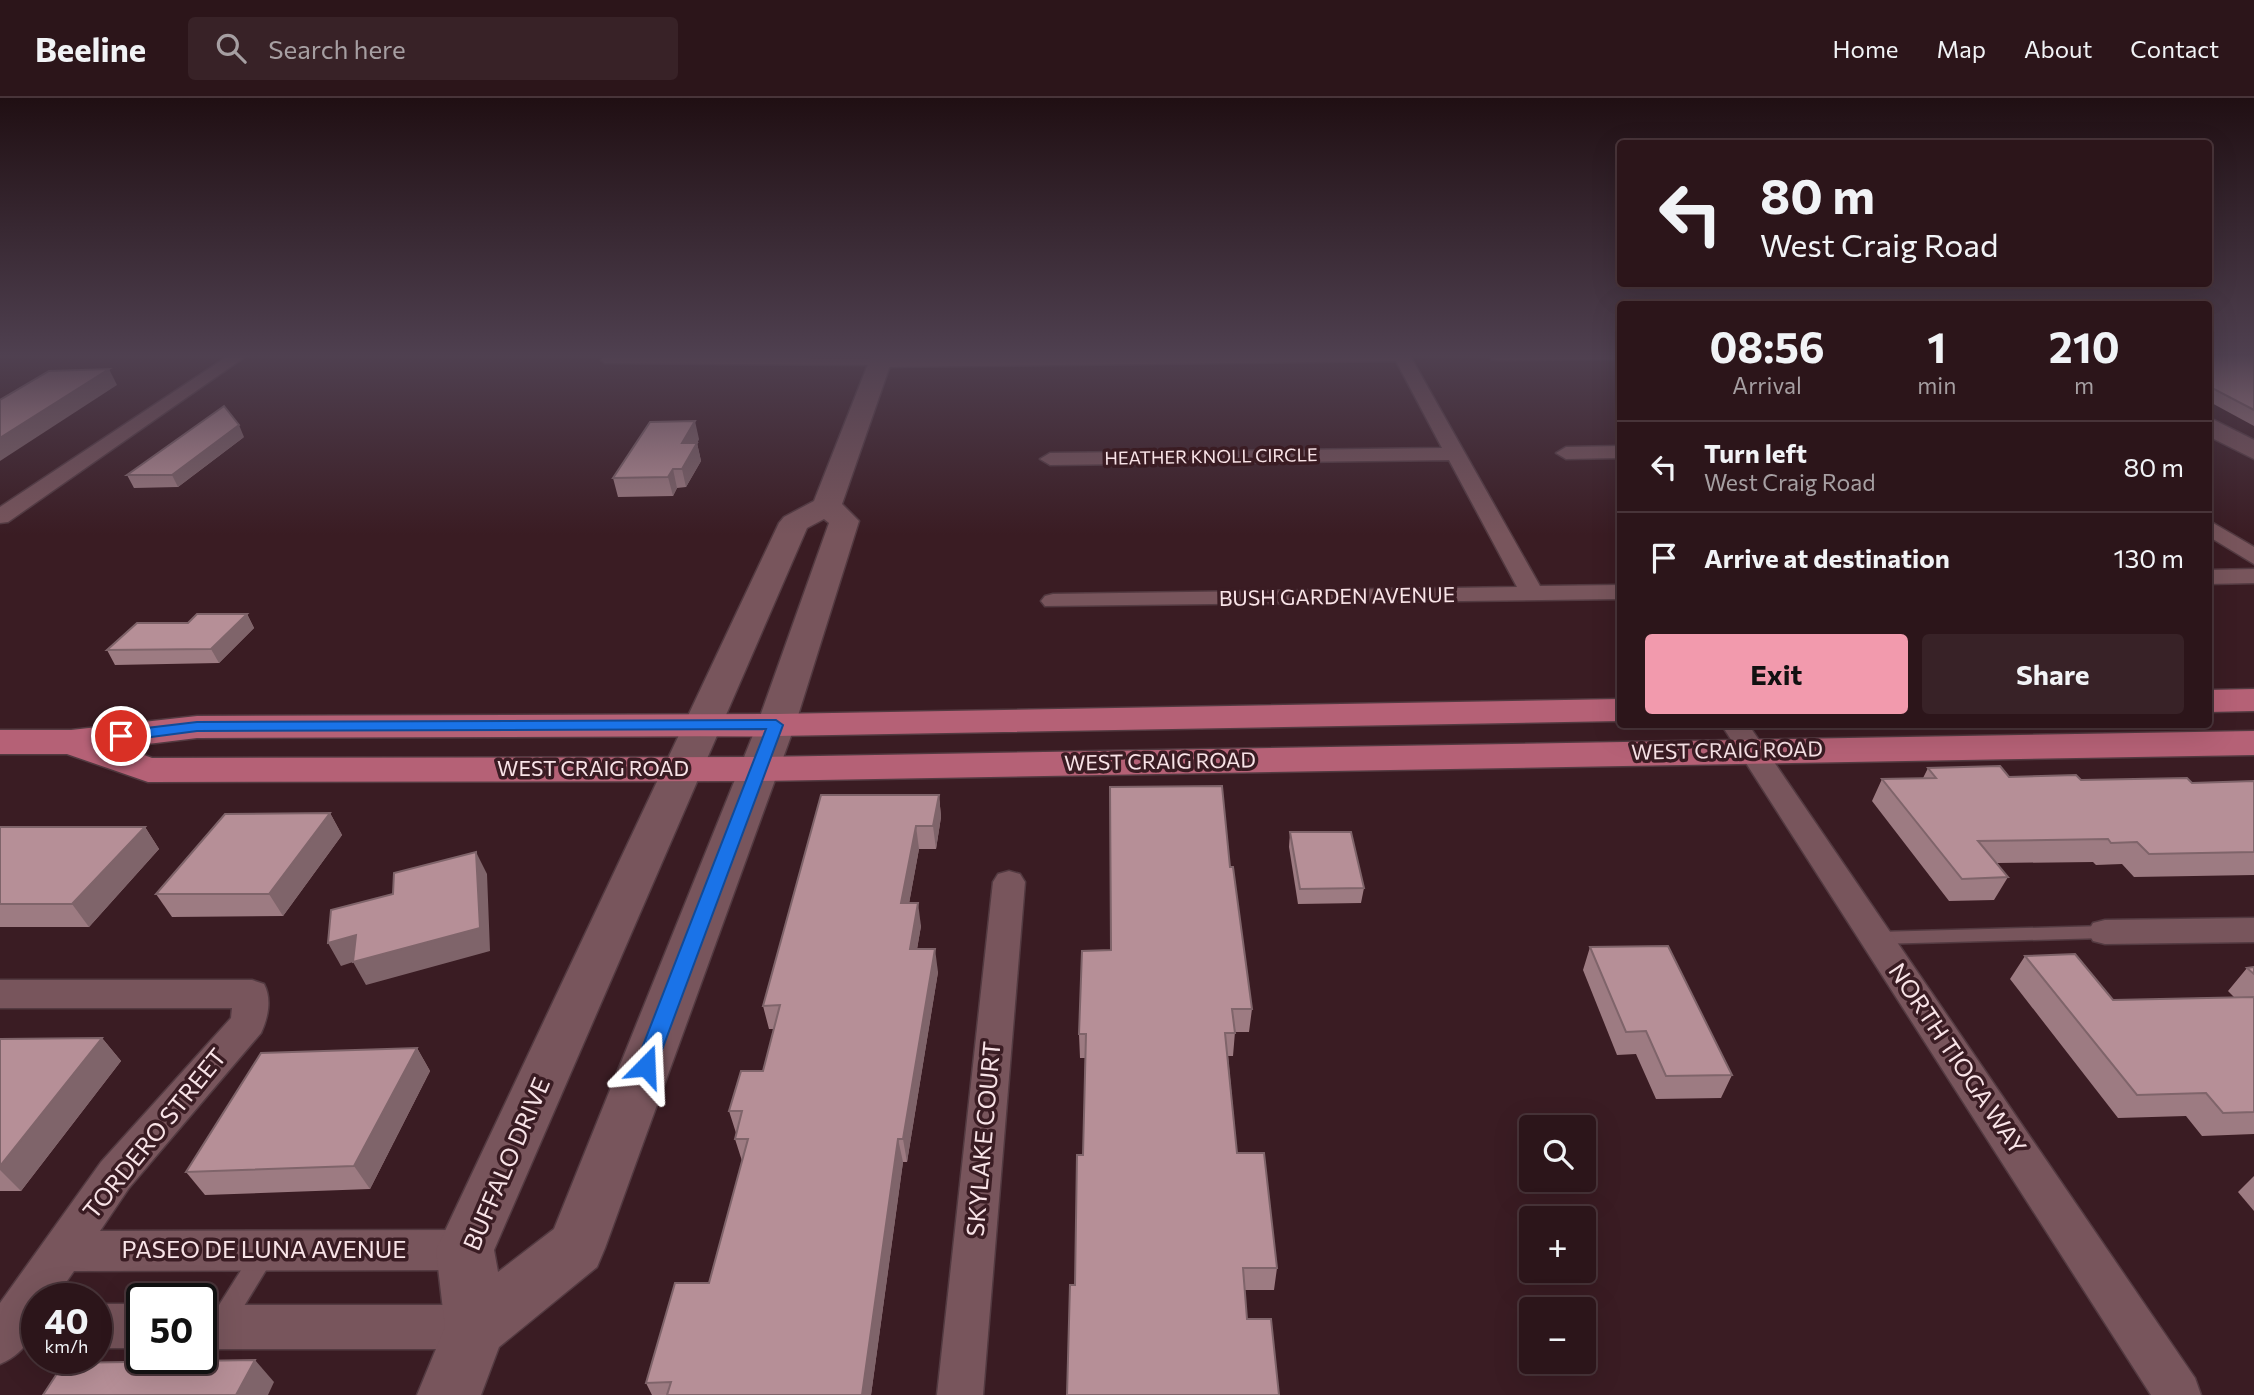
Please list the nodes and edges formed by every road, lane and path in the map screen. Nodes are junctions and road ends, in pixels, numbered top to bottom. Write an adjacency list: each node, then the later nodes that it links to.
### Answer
1 (152, 415): 11 (street)
2 (860, 415): 10 (main road)
3 (1433, 415): 8 (street)
4 (2212, 427): 5 (main road)
5 (2254, 451)
6 (1617, 452): 7 (street)
7 (1566, 453)
8 (1455, 454): 9 (street, HEATHER KNOLL CIRCLE); 17 (street)
9 (1050, 459)
10 (827, 506): 22 (main road, BUFFALO DRIVE); 27 (main road)
11 (0, 517)
12 (2212, 529): 13 (street)
13 (2254, 557)
14 (2254, 576): 15 (street)
15 (2212, 577)
16 (1617, 593): 17 (street, BUSH GARDEN AVENUE)
17 (1533, 595): 18 (street, BUSH GARDEN AVENUE)
18 (1053, 601)
19 (2254, 700): 20 (main road)
20 (2212, 701)
21 (1617, 710): 27 (main road, WEST CRAIG ROAD)
22 (705, 725): 25 (main road, WEST CRAIG ROAD); 27 (main road, WEST CRAIG ROAD); 28 (main road, BUFFALO DRIVE)
23 (1743, 738): 26 (main road, WEST CRAIG ROAD); 27 (main road, WEST CRAIG ROAD); 32 (street, NORTH TIOGA WAY)
24 (0, 742): 25 (main road, WEST CRAIG ROAD)
25 (71, 742): 28 (main road, WEST CRAIG ROAD)
26 (2254, 743)
27 (767, 747): 28 (main road, WEST CRAIG ROAD); 39 (main road)
28 (685, 769): 34 (main road, BUFFALO DRIVE)
29 (1009, 883): 42 (street, SKYLAKE COURT)
30 (2254, 930): 31 (street)
31 (2105, 932): 32 (lane)
32 (1877, 938): 43 (street, NORTH TIOGA WAY)
33 (0, 995): 35 (street, TORDERO STREET)
34 (465, 1250): 36 (street, PASEO DE LUNA AVENUE); 39 (main road, BUFFALO DRIVE)
35 (63, 1251): 36 (street, PASEO DE LUNA AVENUE); 40 (street, TORDERO STREET)
36 (265, 1251): 37 (lane)
37 (217, 1316)
38 (217, 1326): 39 (street)
39 (476, 1327): 41 (main road)
40 (16, 1331)
41 (449, 1395)
42 (960, 1395)
43 (2178, 1395)

